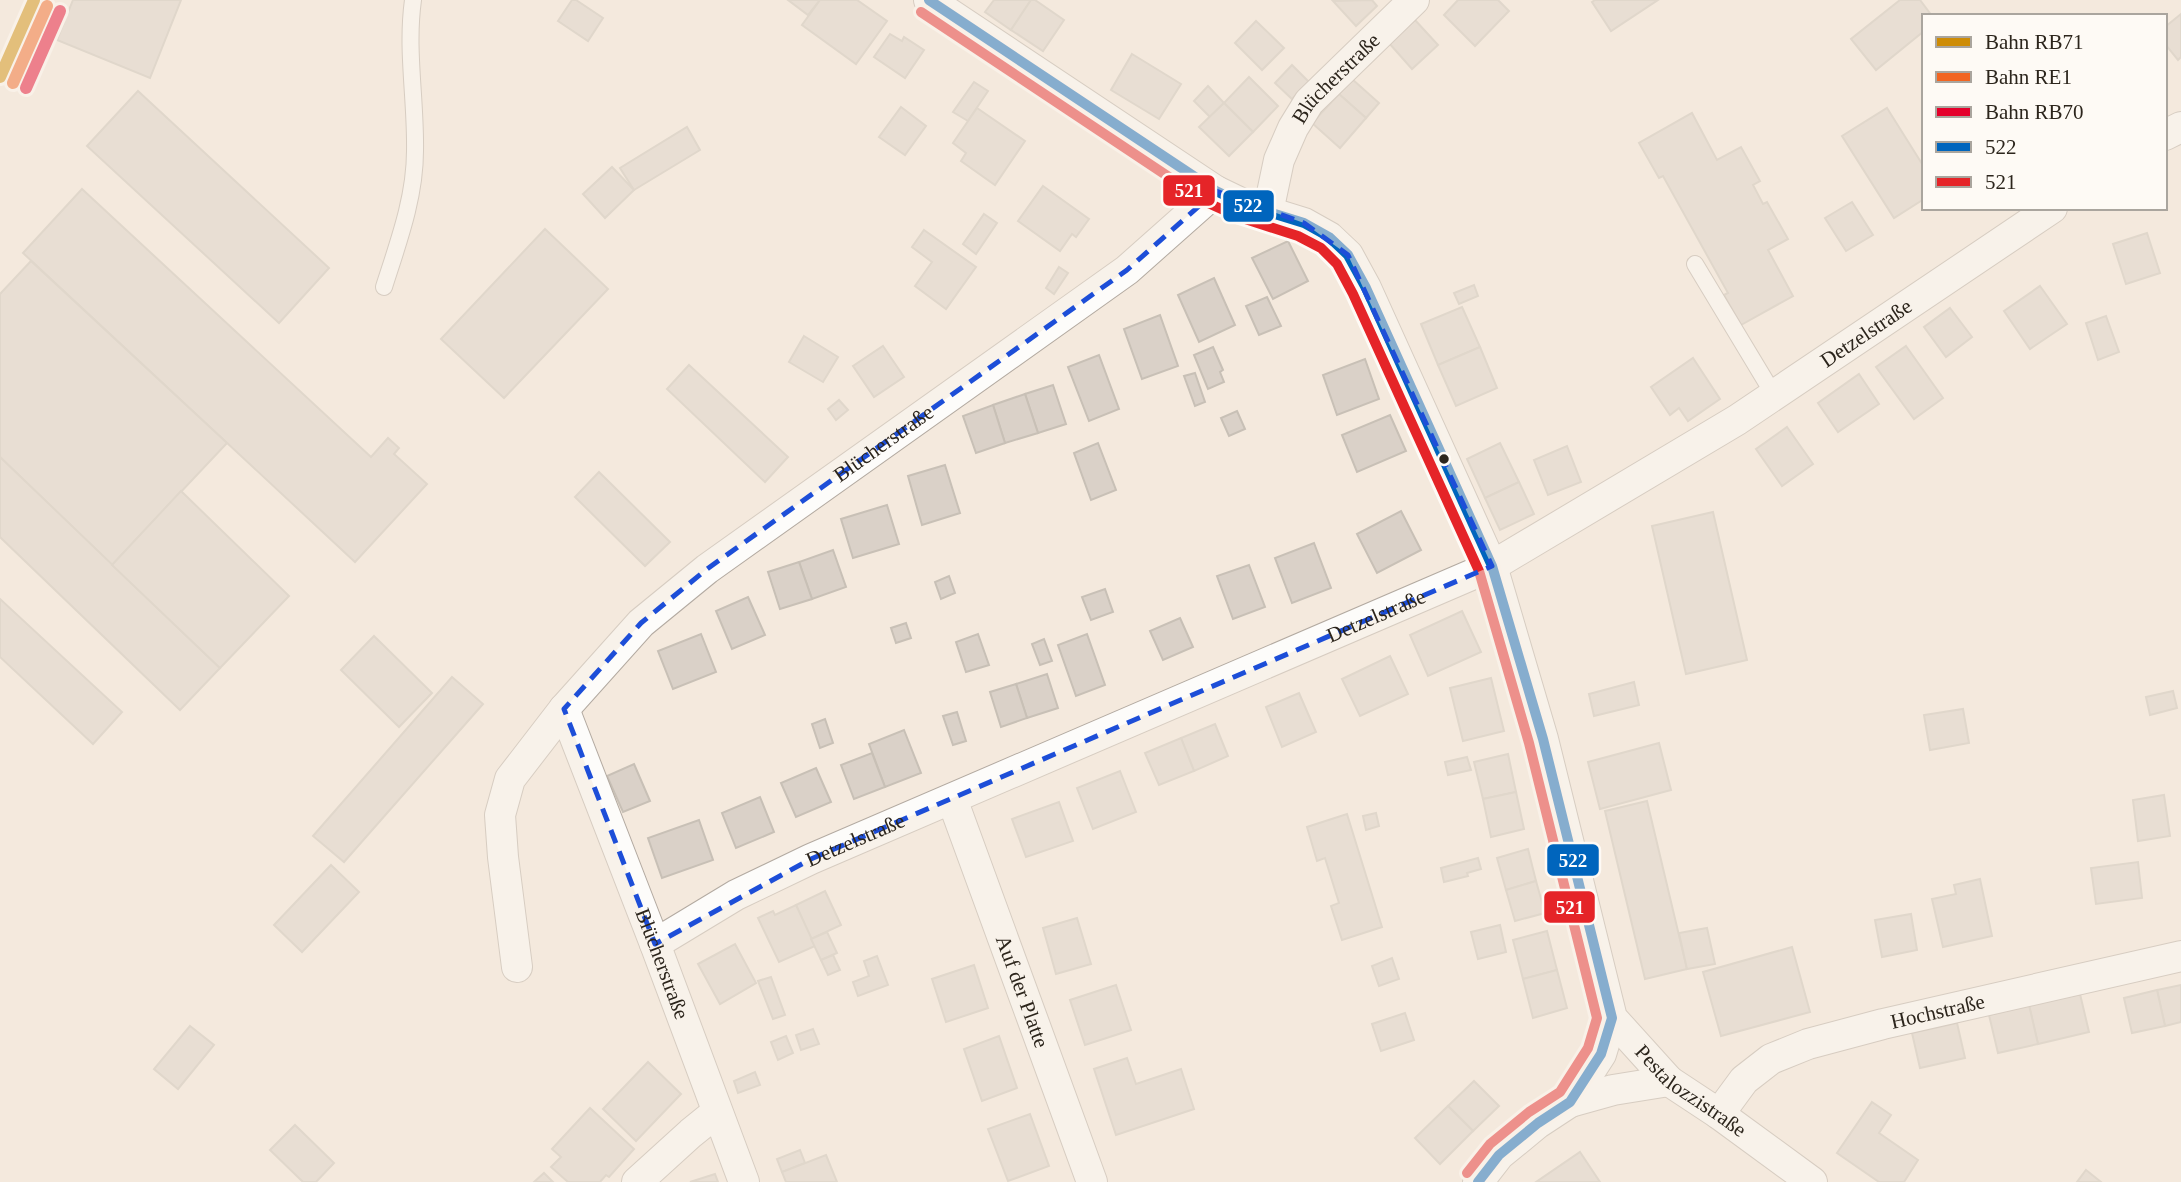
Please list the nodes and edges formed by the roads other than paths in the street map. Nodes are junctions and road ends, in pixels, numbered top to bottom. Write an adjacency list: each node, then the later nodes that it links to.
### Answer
1 (413, 0): 8 (lane)
2 (929, 0): 4 (street, Pestalozzistraße)
3 (1414, 0): 6 (street, Blücherstraße)
4 (1216, 191): 6 (street, Pestalozzistraße); 11 (street, Blücherstraße)
5 (2049, 210): 9 (street, Detzelstraße)
6 (1268, 212): 10 (street, Pestalozzistraße)
7 (1695, 264): 9 (lane)
8 (384, 287)
9 (1774, 396): 10 (street, Detzelstraße)
10 (1492, 566): 12 (street, Detzelstraße); 16 (street, Pestalozzistraße)
11 (564, 709): 13 (street, Blücherstraße); 15 (street, Blücherstraße)
12 (952, 799): 13 (street, Detzelstraße); 23 (street, Auf der Platte)
13 (655, 943): 19 (street, Blücherstraße)
14 (2181, 956): 20 (street, Hochstraße)
15 (517, 967)
16 (1612, 1018): 17 (street, Pestalozzistraße); 18 (street)
17 (1669, 1082): 18 (street); 20 (street, Pestalozzistraße)
18 (1570, 1102): 24 (street)
19 (717, 1112): 21 (street); 22 (street, Blücherstraße)
20 (1719, 1114): 25 (street, Pestalozzistraße)
21 (637, 1182)
22 (744, 1182)
23 (1092, 1182)
24 (1478, 1182)
25 (1812, 1182)

